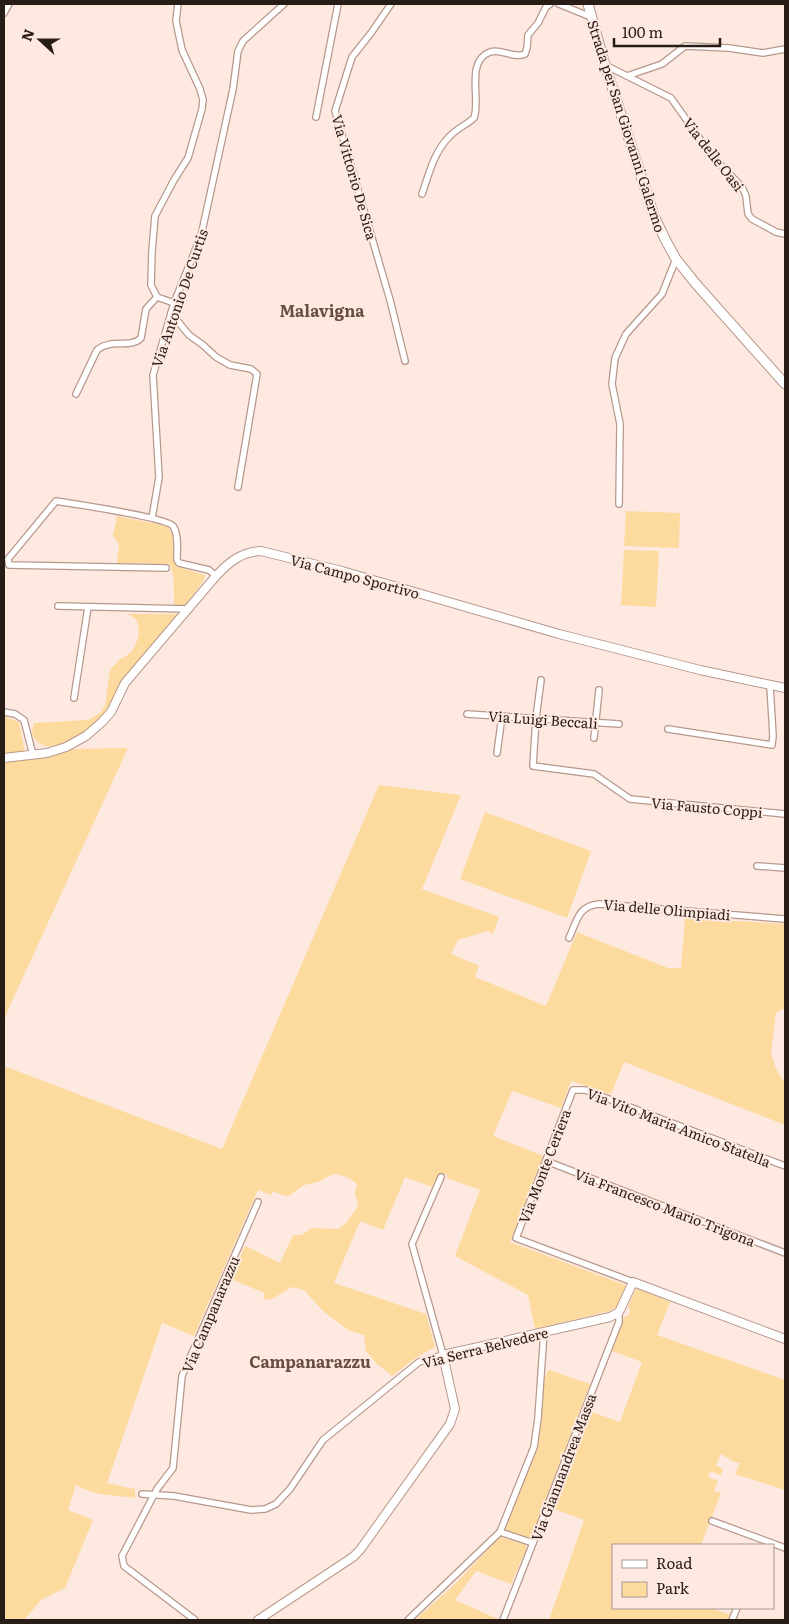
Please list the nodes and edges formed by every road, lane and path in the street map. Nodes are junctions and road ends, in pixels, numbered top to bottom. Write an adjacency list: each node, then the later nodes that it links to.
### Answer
1 (10, 4): 9 (street)
2 (178, 4): 18 (street)
3 (284, 4): 19 (street, Via Antonio De Curtis)
4 (338, 4): 14 (street)
5 (390, 4): 21 (street, Via Vittorio De Sica)
6 (550, 4): 15 (street)
7 (559, 4): 10 (street)
8 (588, 4): 10 (main road, Strada per San Giovanni Galermo)
9 (4, 13)
10 (591, 17): 12 (main road, Strada per San Giovanni Galermo)
11 (785, 49): 13 (street)
12 (605, 65): 13 (street, Via delle Oasi); 17 (main road, Strada per San Giovanni Galermo)
13 (627, 76): 16 (street, Via delle Oasi)
14 (316, 117)
15 (422, 194)
16 (785, 234)
17 (676, 259): 22 (main road, Strada per San Giovanni Galermo); 25 (street)
18 (157, 298): 19 (street); 23 (street)
19 (174, 303): 20 (street, Via Antonio De Curtis)
20 (171, 313): 24 (street); 26 (street, Via Antonio De Curtis)
21 (405, 361)
22 (785, 384)
23 (76, 394)
24 (238, 487)
25 (619, 504)
26 (152, 518): 27 (street); 28 (street)
27 (166, 568)
28 (216, 576): 31 (street, Via Campo Sportivo); 33 (street, Via Campo Sportivo)
29 (58, 606): 30 (street)
30 (88, 607): 31 (street); 36 (street)
31 (189, 609): 46 (street, Via Campo Sportivo)
32 (541, 680): 40 (street)
33 (770, 686): 34 (street, Via Campo Sportivo); 43 (street)
34 (785, 688)
35 (599, 690): 41 (street)
36 (74, 698)
37 (4, 712): 46 (street)
38 (467, 714): 39 (street, Via Luigi Beccali)
39 (502, 716): 40 (street, Via Luigi Beccali); 45 (street)
40 (536, 718): 41 (street, Via Luigi Beccali); 48 (street, Via Fausto Coppi)
41 (596, 722): 42 (street, Via Luigi Beccali); 44 (street)
42 (619, 724)
43 (668, 729)
44 (594, 738)
45 (497, 753)
46 (33, 755): 47 (street, Via Campo Sportivo)
47 (4, 758)
48 (785, 814)
49 (757, 866): 50 (street)
50 (785, 868)
51 (785, 919): 52 (street, Via delle Olimpiadi)
52 (569, 938)
53 (573, 1090): 54 (street, Via Monte Ceriera); 55 (street, Via Vito Maria Amico Statella)
54 (546, 1162): 58 (street, Via Francesco Mario Trigona); 59 (street, Via Monte Ceriera)
55 (785, 1166)
56 (441, 1177): 63 (street)
57 (258, 1202): 65 (street, Via Campanarazzu)
58 (785, 1253)
59 (633, 1282): 60 (street); 62 (street)
60 (619, 1312): 61 (street, Via Serra Belvedere); 69 (street, Via Giannandrea Massa)
61 (544, 1332): 63 (street, Via Serra Belvedere); 67 (street)
62 (785, 1339)
63 (443, 1355): 65 (street, Via Serra Belvedere); 71 (street)
64 (142, 1494): 65 (street, Via Serra Belvedere)
65 (155, 1494): 70 (street, Via Campanarazzu)
66 (712, 1521): 68 (street)
67 (500, 1532): 69 (street); 72 (street)
68 (760, 1542)
69 (533, 1544): 73 (street, Via Giannandrea Massa)
70 (195, 1620)
71 (258, 1620)
72 (408, 1620)
73 (503, 1620)

